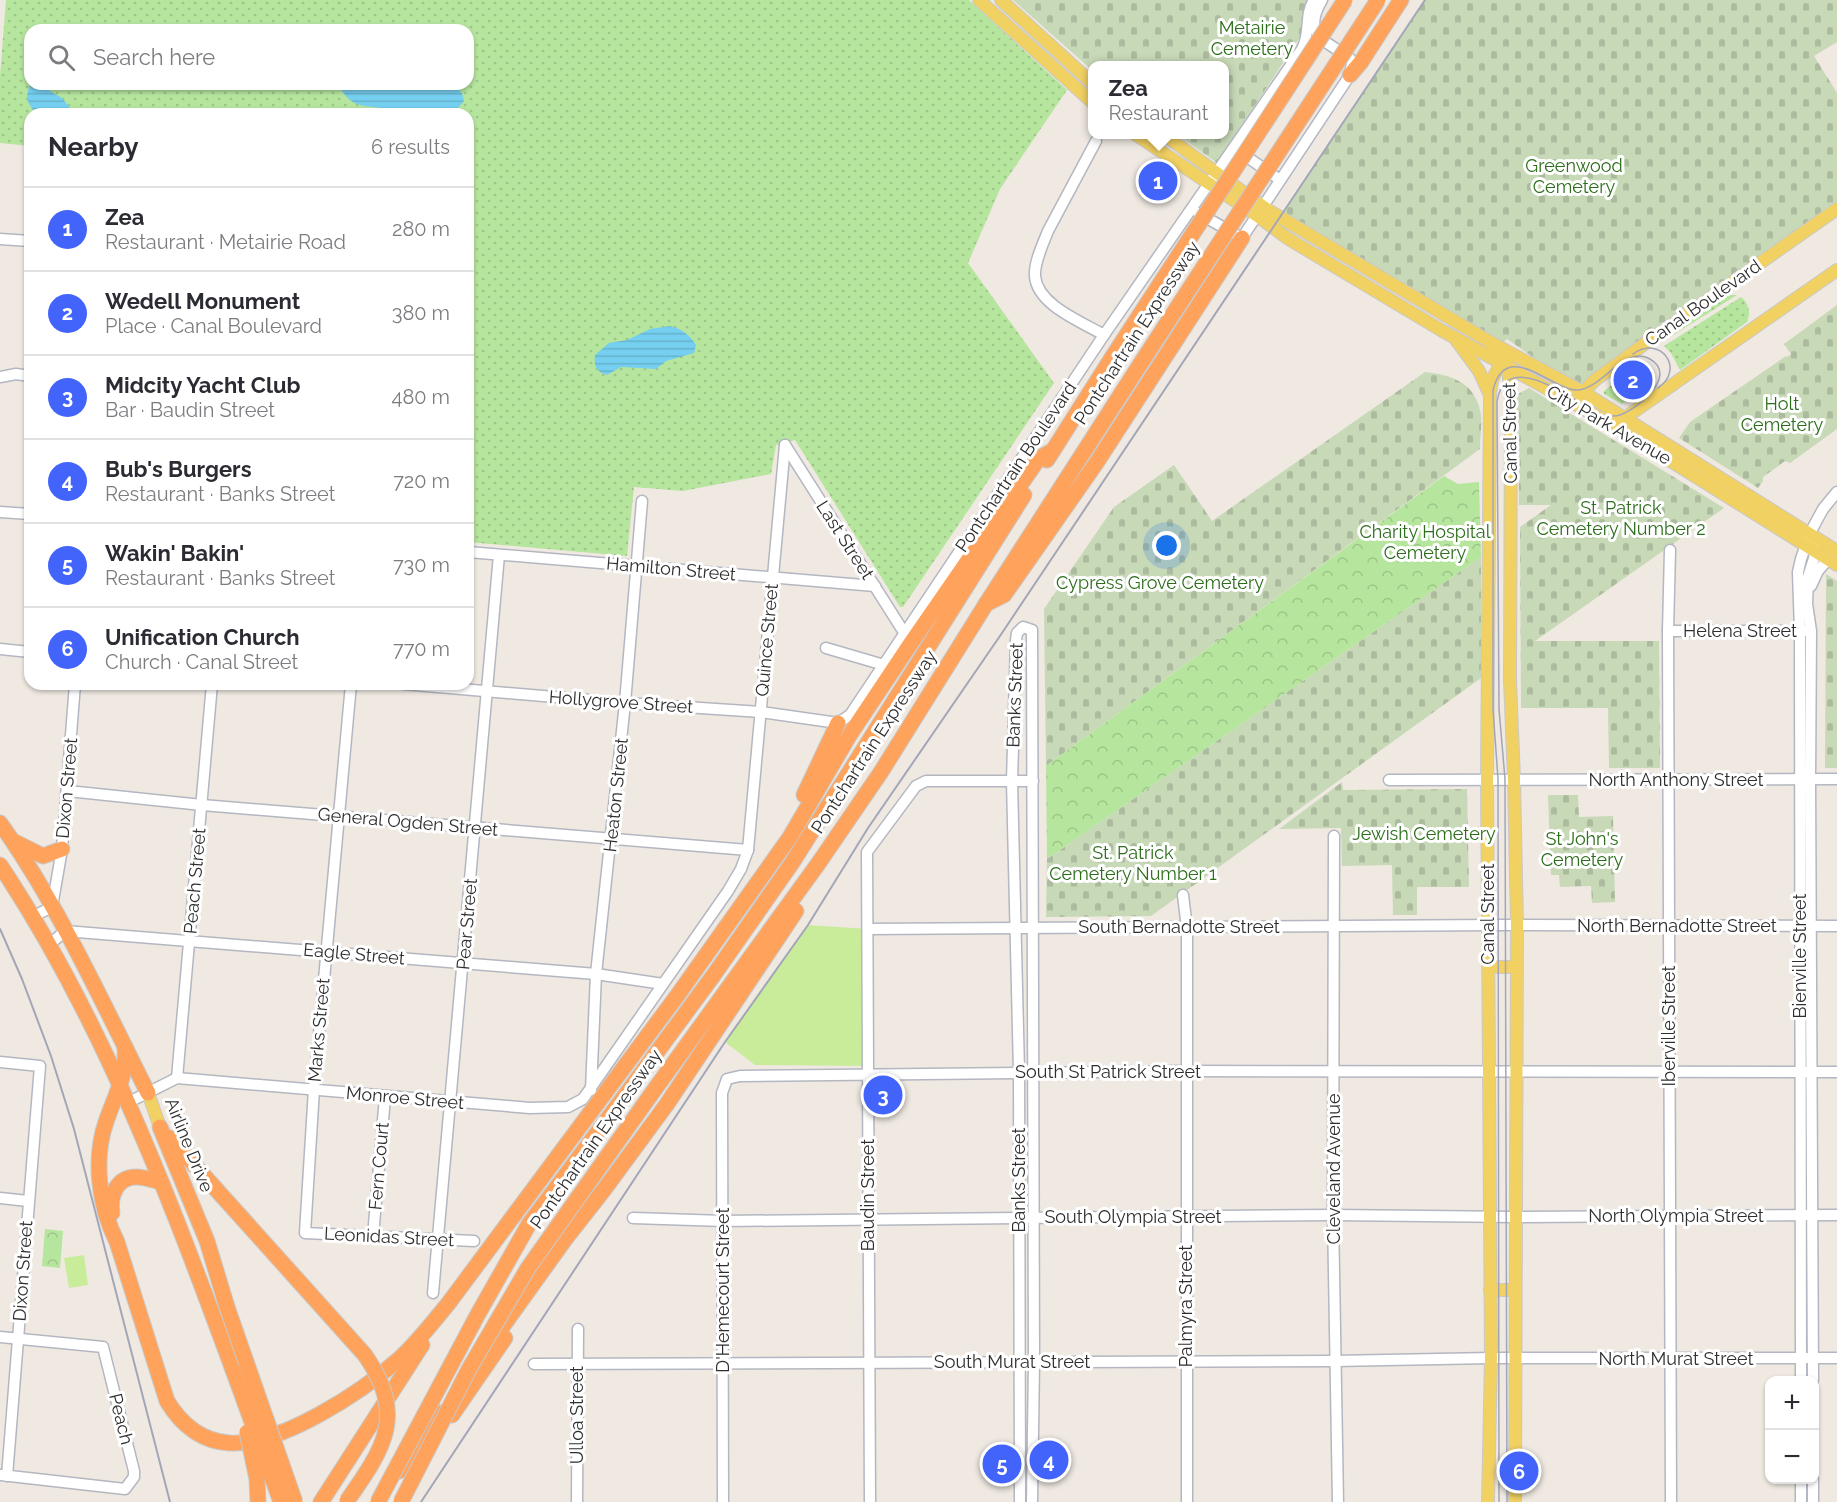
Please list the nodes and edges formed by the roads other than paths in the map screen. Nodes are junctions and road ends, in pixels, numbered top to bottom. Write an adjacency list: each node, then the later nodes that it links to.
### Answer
1 (980, 0): 12 (main road)
2 (1001, 0): 11 (main road)
3 (1314, 0): 9 (street, Pontchartrain Boulevard)
4 (1323, 0): 8 (street)
5 (1345, 0): 42 (highway, Pontchartrain Expressway, bridge)
6 (1378, 0): 57 (highway, Pontchartrain Expressway, bridge)
7 (1401, 0): 10 (highway)
8 (1319, 38): 9 (street); 10 (street)
9 (1307, 41): 16 (street, Pontchartrain Boulevard)
10 (1350, 75): 18 (street)
11 (1088, 78)
12 (1088, 98)
13 (1141, 139): 19 (main road)
14 (1168, 139): 17 (main road)
15 (1096, 141): 27 (street)
16 (1234, 148): 17 (street, Pontchartrain Boulevard); 18 (street)
17 (1216, 174): 19 (street, Pontchartrain Boulevard); 22 (main road)
18 (1280, 180): 22 (street)
19 (1208, 184): 20 (street, Pontchartrain Boulevard); 22 (main road)
20 (1191, 209): 23 (street); 27 (street, Pontchartrain Boulevard)
21 (1837, 209): 35 (main road, Canal Boulevard)
22 (1259, 211): 23 (street); 28 (main road, City Park Avenue); 29 (main road, City Park Avenue)
23 (1242, 238): 57 (highway)
24 (0, 239): 25 (street)
25 (24, 241)
26 (1837, 270): 39 (main road)
27 (1104, 335): 61 (street, Pontchartrain Boulevard)
28 (1454, 337): 31 (main road, City Park Avenue); 36 (main road, Canal Street)
29 (1490, 342): 30 (main road, City Park Avenue); 31 (main road, Canal Street)
30 (1531, 364): 31 (main road); 35 (main road, City Park Avenue)
31 (1505, 365): 34 (main road, City Park Avenue); 36 (main road); 37 (main road, Canal Street)
32 (24, 375): 33 (street)
33 (0, 377)
34 (1533, 381): 37 (main road); 38 (main road, City Park Avenue)
35 (1583, 392): 38 (main road, Canal Boulevard); 39 (main road, City Park Avenue)
36 (1490, 396): 46 (main road, Canal Street)
37 (1511, 399): 48 (main road, Canal Street)
38 (1572, 402): 40 (main road, City Park Avenue)
39 (1626, 418): 40 (main road); 49 (main road, City Park Avenue)
40 (1612, 425): 49 (main road, City Park Avenue)
41 (785, 445): 55 (street, Quince Street); 56 (street, Last Street)
42 (1052, 451): 99 (highway); 196 (highway, Pontchartrain Expressway, bridge)
43 (1837, 492): 49 (street, Bienville Street)
44 (642, 501): 54 (street, Heaton Street)
45 (0, 512): 47 (street)
46 (1489, 513): 48 (main road); 76 (main road, Canal Street)
47 (24, 514)
48 (1511, 514): 77 (main road, Canal Street)
49 (1811, 543): 53 (main road, City Park Avenue); 53 (main road, City Park Avenue); 58 (street, Bienville Street); 60 (street, Bienville Street)
50 (1670, 550): 59 (street, Iberville Street)
51 (474, 553): 52 (street, Hamilton Street)
52 (499, 555): 54 (street, Hamilton Street); 70 (street, Pear Street)
53 (1834, 558): 58 (street, Bienville Street)
54 (636, 567): 55 (street, Hamilton Street); 71 (street, Heaton Street)
55 (772, 578): 56 (street, Hamilton Street); 72 (street, Quince Street)
56 (875, 586): 61 (street, Last Street)
57 (986, 604): 94 (highway, Pontchartrain Expressway)
58 (1807, 604): 60 (street, Bienville Street)
59 (1668, 631): 60 (street, Helena Street); 80 (street, Iberville Street)
60 (1806, 631): 81 (street, Bienville Street)
61 (905, 634): 65 (street, Pontchartrain Boulevard)
62 (826, 648): 65 (street)
63 (0, 649): 64 (street)
64 (24, 651)
65 (884, 665): 75 (street, Pontchartrain Boulevard)
66 (75, 690): 84 (street, Dixon Street)
67 (212, 690): 85 (street, Peach Street)
68 (350, 690): 86 (street, Marks Street)
69 (474, 690): 70 (street, Hollygrove Street)
70 (487, 691): 71 (street, Hollygrove Street); 88 (street, Pear Street)
71 (625, 703): 72 (street, Hollygrove Street); 90 (street, Heaton Street)
72 (761, 712): 75 (street, Hollygrove Street); 93 (street, Quince Street)
73 (1014, 716): 74 (street); 74 (street, Banks Street); 82 (street, Banks Street)
74 (1032, 716): 83 (street, Banks Street)
75 (838, 723): 99 (highway)
76 (1487, 779): 77 (street, North Anthony Street); 79 (street, North Anthony Street); 100 (main road, Canal Street)
77 (1514, 779): 80 (street, North Anthony Street); 101 (main road, Canal Street)
78 (1837, 779): 81 (street, North Anthony Street)
79 (1389, 780)
80 (1669, 780): 81 (street, North Anthony Street); 102 (street, Iberville Street)
81 (1805, 780): 103 (street, Bienville Street)
82 (1012, 781): 83 (street); 105 (street, Banks Street); 109 (street, Baudin Street)
83 (1033, 781): 106 (street, Banks Street)
84 (68, 791): 85 (street, General Ogden Street); 92 (street, Dixon Street)
85 (202, 805): 86 (street, General Ogden Street); 111 (street, Peach Street)
86 (339, 817): 88 (street, General Ogden Street); 113 (street, Marks Street)
87 (0, 823): 91 (highway, Airline Drive)
88 (476, 828): 90 (street, General Ogden Street); 114 (street, Pear Street)
89 (1334, 836): 108 (street, Cleveland Avenue)
90 (611, 840): 93 (street, General Ogden Street); 117 (street, Heaton Street)
91 (13, 842): 92 (highway); 97 (highway, Airline Drive)
92 (62, 849): 97 (street, Dixon Street)
93 (748, 850): 118 (street, Quince Street)
94 (818, 864): 143 (highway); 198 (highway, Pontchartrain Expressway, bridge)
95 (0, 865): 98 (highway)
96 (1183, 895): 107 (street, Palmyra Street)
97 (52, 907): 98 (street); 110 (highway, Airline Drive)
98 (34, 916): 112 (highway)
99 (734, 917): 167 (highway)
100 (1489, 925): 101 (street, North Bernadotte Street); 108 (street, South Bernadotte Street); 115 (main road, Canal Street)
101 (1517, 925): 102 (street, North Bernadotte Street); 116 (main road, Canal Street)
102 (1669, 926): 103 (street, North Bernadotte Street); 125 (street, Iberville Street)
103 (1806, 926): 104 (street, North Bernadotte Street); 126 (street, Bienville Street)
104 (1837, 926)
105 (1017, 927): 106 (street, South Bernadotte Street); 109 (street, South Bernadotte Street); 122 (street, Banks Street)
106 (1034, 927): 107 (street, South Bernadotte Street); 123 (street, Banks Street)
107 (1187, 927): 108 (street, South Bernadotte Street); 121 (street, Palmyra Street)
108 (1334, 927): 128 (street, Cleveland Avenue)
109 (868, 929): 130 (street, Baudin Street)
110 (65, 931): 111 (street, Eagle Street); 112 (street); 119 (highway, Airline Drive)
111 (189, 942): 113 (street, Eagle Street); 131 (street, Peach Street)
112 (49, 945): 133 (highway)
113 (326, 951): 114 (street, Eagle Street); 134 (street, Marks Street)
114 (464, 963): 117 (street, Eagle Street); 139 (street, Pear Street)
115 (1489, 967): 116 (main road); 124 (main road, Canal Street)
116 (1516, 967): 129 (main road, Canal Street)
117 (596, 974): 118 (street, Eagle Street); 135 (street, Heaton Street)
118 (663, 984): 135 (street, Quince Street)
119 (125, 1047): 133 (highway); 136 (highway, Airline Drive)
120 (0, 1062): 145 (street, Dixon Street)
121 (1188, 1071): 123 (street, South St Patrick Street); 128 (street, South St Patrick Street); 154 (street, Palmyra Street)
122 (1019, 1072): 123 (street, South St Patrick Street); 130 (street, South St Patrick Street); 152 (street, Banks Street)
123 (1033, 1072): 153 (street, Banks Street)
124 (1489, 1072): 128 (street, South St Patrick Street); 129 (street, South St Patrick Street); 151 (main road, Canal Street)
125 (1670, 1072): 126 (street, South St Patrick Street); 129 (street, South St Patrick Street); 147 (street, Iberville Street)
126 (1806, 1072): 127 (street, South St Patrick Street); 148 (street, Bienville Street); 149 (street, Bienville Street)
127 (1837, 1072)
128 (1334, 1073): 146 (street, Cleveland Avenue)
129 (1516, 1073): 155 (main road, Canal Street)
130 (868, 1074): 132 (street, South St Patrick Street); 157 (street, Baudin Street)
131 (177, 1078): 134 (street, Monroe Street); 136 (street)
132 (727, 1079): 158 (street, D'Hemecourt Street)
133 (121, 1084): 138 (highway); 163 (highway)
134 (314, 1089): 137 (street, Monroe Street); 159 (street, Marks Street)
135 (591, 1090): 140 (street, Quince Street)
136 (148, 1093): 138 (street); 141 (main road, Airline Drive)
137 (385, 1096): 139 (street, Monroe Street); 160 (street, Fern Court)
138 (129, 1102): 142 (highway)
139 (451, 1102): 140 (street, Monroe Street); 161 (street, Pear Street)
140 (578, 1102)
141 (160, 1126): 193 (highway, Airline Drive, bridge); 195 (highway, bridge)
142 (161, 1182): 163 (highway); 185 (highway)
143 (603, 1191): 196 (highway, bridge); 197 (highway, bridge)
144 (0, 1198): 145 (street)
145 (28, 1200): 170 (street, Dixon Street)
146 (1333, 1215): 151 (street, South Olympia Street); 154 (street, South Olympia Street); 178 (street, Cleveland Avenue)
147 (1669, 1215): 148 (street, North Olympia Street); 155 (street, North Olympia Street); 175 (street, Iberville Street)
148 (1801, 1215): 149 (street, North Olympia Street); 176 (street, Bienville Street)
149 (1812, 1215): 150 (street, North Olympia Street); 173 (street, Bienville Street)
150 (1837, 1215)
151 (1490, 1216): 155 (street, North Olympia Street); 164 (main road, Canal Street)
152 (1018, 1217): 153 (street, South Olympia Street); 157 (street, South Olympia Street); 180 (street, Banks Street)
153 (1034, 1217): 154 (street, South Olympia Street); 181 (street, Banks Street)
154 (1186, 1217): 177 (street, Palmyra Street)
155 (1516, 1217): 165 (main road, Canal Street)
156 (633, 1218): 158 (street, South Olympia Street)
157 (868, 1220): 158 (street, South Olympia Street); 179 (street, Baudin Street)
158 (724, 1221): 182 (street, D'Hemecourt Street)
159 (305, 1233): 160 (street, Leonidas Street)
160 (373, 1236): 161 (street, Leonidas Street)
161 (439, 1239): 162 (street, Leonidas Street); 166 (street, Pear Street)
162 (474, 1241)
163 (117, 1242): 167 (highway)
164 (1490, 1290): 165 (main road); 171 (main road, Canal Street)
165 (1515, 1290): 172 (main road, Canal Street)
166 (433, 1293)
167 (448, 1304): 194 (highway)
168 (578, 1329): 184 (street, Ulloa Street)
169 (0, 1337): 170 (street)
170 (17, 1339): 188 (street, Dixon Street); 188 (street, Peach)
171 (1491, 1358): 172 (street, North Murat Street); 178 (street, South Murat Street); 206 (main road, Canal Street)
172 (1515, 1358): 175 (street, North Murat Street); 207 (main road, Canal Street)
173 (1813, 1358): 174 (street, North Murat Street); 176 (street, North Murat Street); 187 (street, Bienville Street)
174 (1837, 1358)
175 (1670, 1359): 176 (street, North Murat Street); 208 (street, Iberville Street)
176 (1801, 1359): 186 (street, Bienville Street)
177 (1186, 1361): 178 (street, South Murat Street); 181 (street, South Murat Street); 204 (street, Palmyra Street)
178 (1334, 1361): 205 (street, Cleveland Avenue)
179 (868, 1362): 180 (street, South Murat Street); 182 (street, South Murat Street); 201 (street, Baudin Street)
180 (1021, 1362): 181 (street, South Murat Street); 202 (street, Banks Street)
181 (1034, 1362): 203 (street, Banks Street)
182 (722, 1363): 184 (street, South Murat Street); 200 (street, D'Hemecourt Street)
183 (534, 1364): 184 (street, South Murat Street)
184 (577, 1364): 199 (street, Ulloa Street)
185 (233, 1370): 191 (highway, bridge); 192 (highway, bridge)
186 (1801, 1376)
187 (1813, 1376)
188 (4, 1476)
189 (1801, 1484): 209 (street)
190 (1813, 1484): 210 (street)
191 (258, 1502)
192 (281, 1502)
193 (295, 1502)
194 (321, 1502)
195 (347, 1502)
196 (376, 1502)
197 (392, 1502)
198 (401, 1502)
199 (577, 1502)
200 (723, 1502)
201 (870, 1502)
202 (1020, 1502)
203 (1032, 1502)
204 (1187, 1502)
205 (1338, 1502)
206 (1488, 1502)
207 (1515, 1502)
208 (1671, 1502)
209 (1801, 1502)
210 (1813, 1502)

